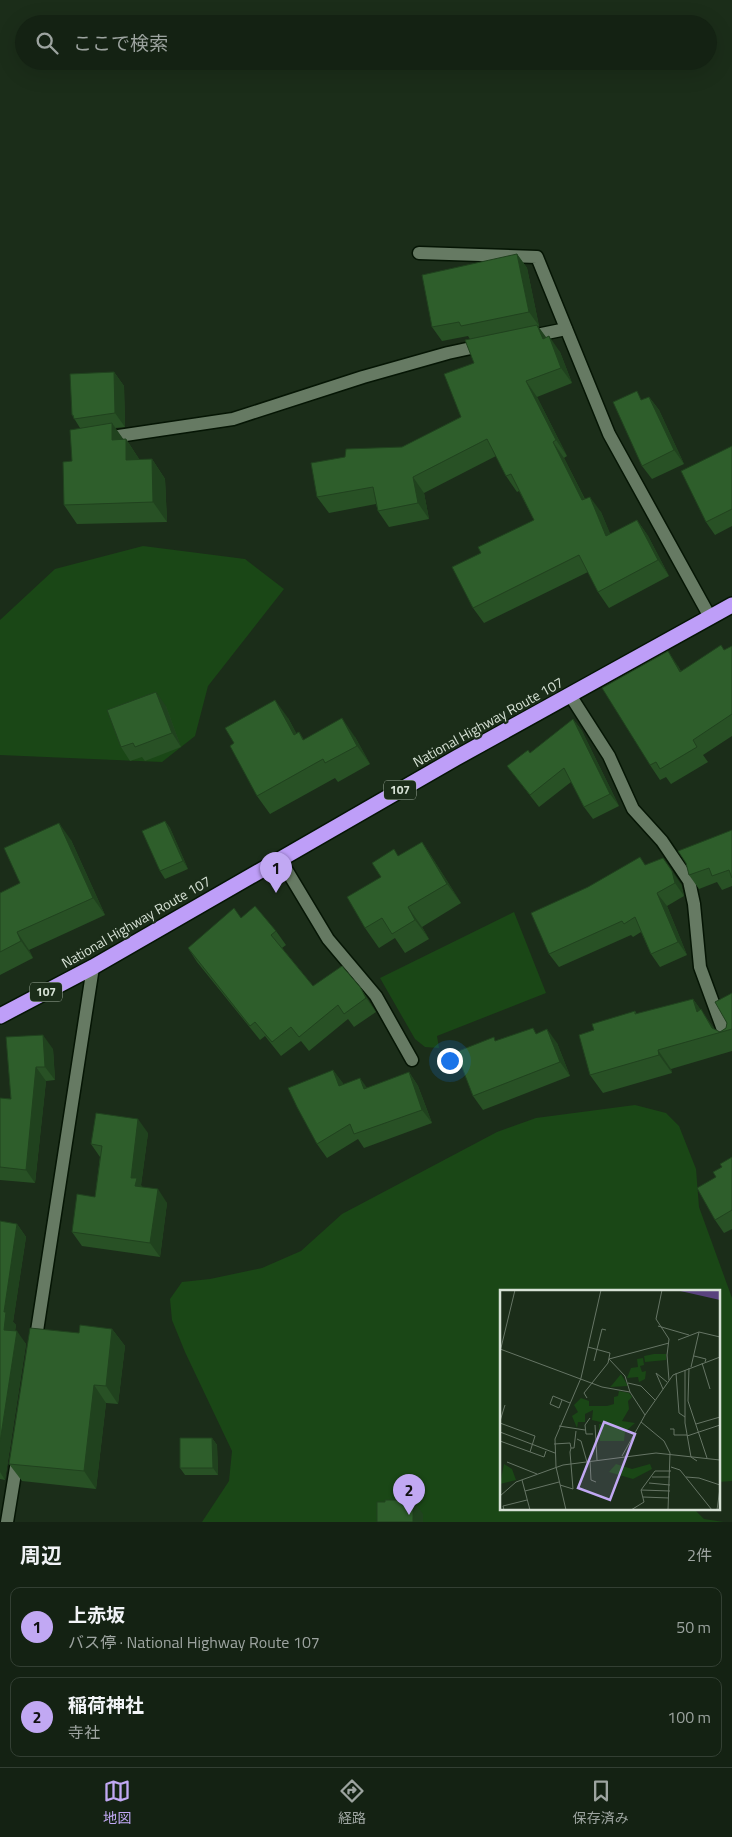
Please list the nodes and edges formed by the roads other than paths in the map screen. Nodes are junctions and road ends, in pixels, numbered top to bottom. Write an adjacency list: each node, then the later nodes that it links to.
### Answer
1 (419, 253): 2 (street)
2 (566, 329): 3 (street); 5 (street)
3 (92, 440)
4 (732, 605): 5 (highway, National Highway Route 107 / 107)
5 (710, 617): 6 (highway, National Highway Route 107 / 107)
6 (570, 695): 7 (highway, National Highway Route 107 / 107); 10 (street)
7 (280, 859): 8 (highway, National Highway Route 107 / 107); 11 (street)
8 (93, 967): 9 (highway, National Highway Route 107 / 107); 12 (street)
9 (0, 1016)
10 (732, 1042)
11 (412, 1060)
12 (33, 1354)
13 (20, 1443): 14 (street)
14 (8, 1522)

